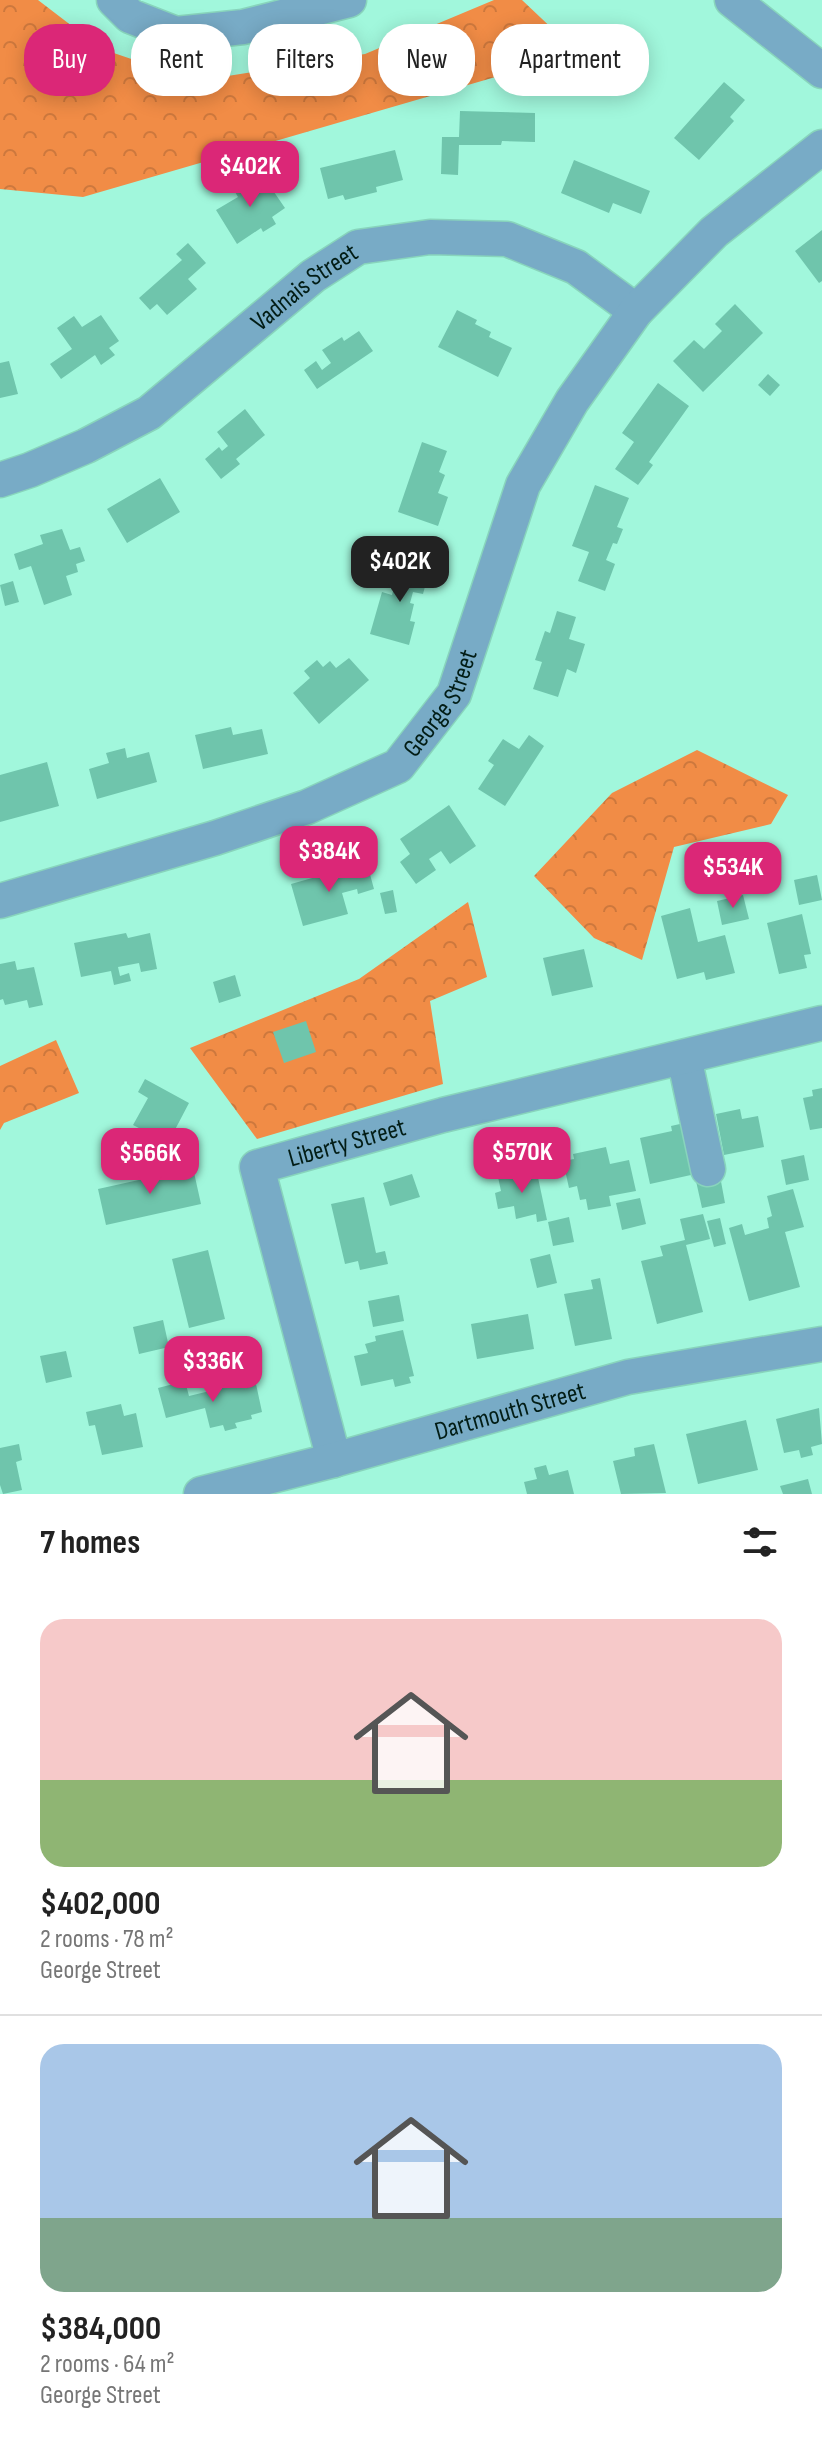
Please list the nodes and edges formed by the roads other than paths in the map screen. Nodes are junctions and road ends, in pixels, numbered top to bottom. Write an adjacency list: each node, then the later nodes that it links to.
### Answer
1 (114, 0): 2 (street)
2 (349, 0)
3 (732, 0): 4 (street)
4 (822, 71)
5 (822, 147): 6 (street, George Street)
6 (636, 311): 7 (street, Vadnais Street); 8 (street, George Street)
7 (0, 480)
8 (0, 901)
9 (822, 1023): 10 (street, Liberty Street)
10 (684, 1057): 11 (street); 13 (street, Liberty Street)
11 (708, 1169)
12 (822, 1344): 13 (street, Dartmouth Street)
13 (334, 1460): 14 (street, Dartmouth Street)
14 (201, 1494)

